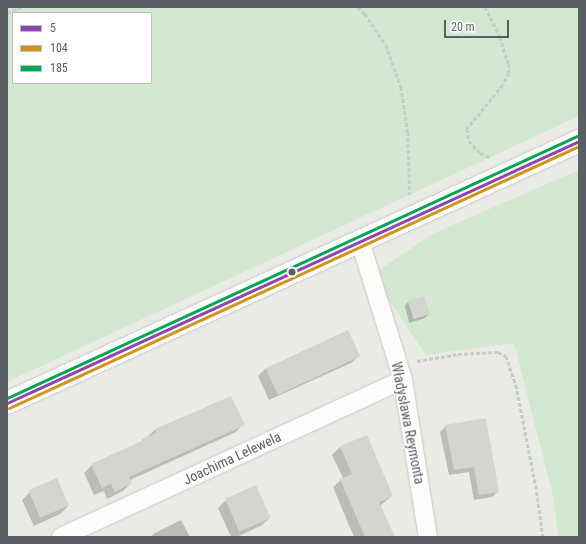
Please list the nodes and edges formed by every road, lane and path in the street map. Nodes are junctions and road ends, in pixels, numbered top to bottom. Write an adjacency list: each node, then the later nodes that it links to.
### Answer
1 (21, 7): 4 (path)
2 (358, 7): 7 (path)
3 (485, 7): 6 (path)
4 (7, 13)
5 (579, 141): 8 (street)
6 (493, 160)
7 (410, 197)
8 (360, 241): 9 (street, Władysława Reymonta); 10 (street)
9 (401, 372): 11 (street, Joachima Lelewela); 12 (street, Władysława Reymonta); 13 (path)
10 (7, 403)
11 (61, 537)
12 (428, 537)
13 (543, 537)

